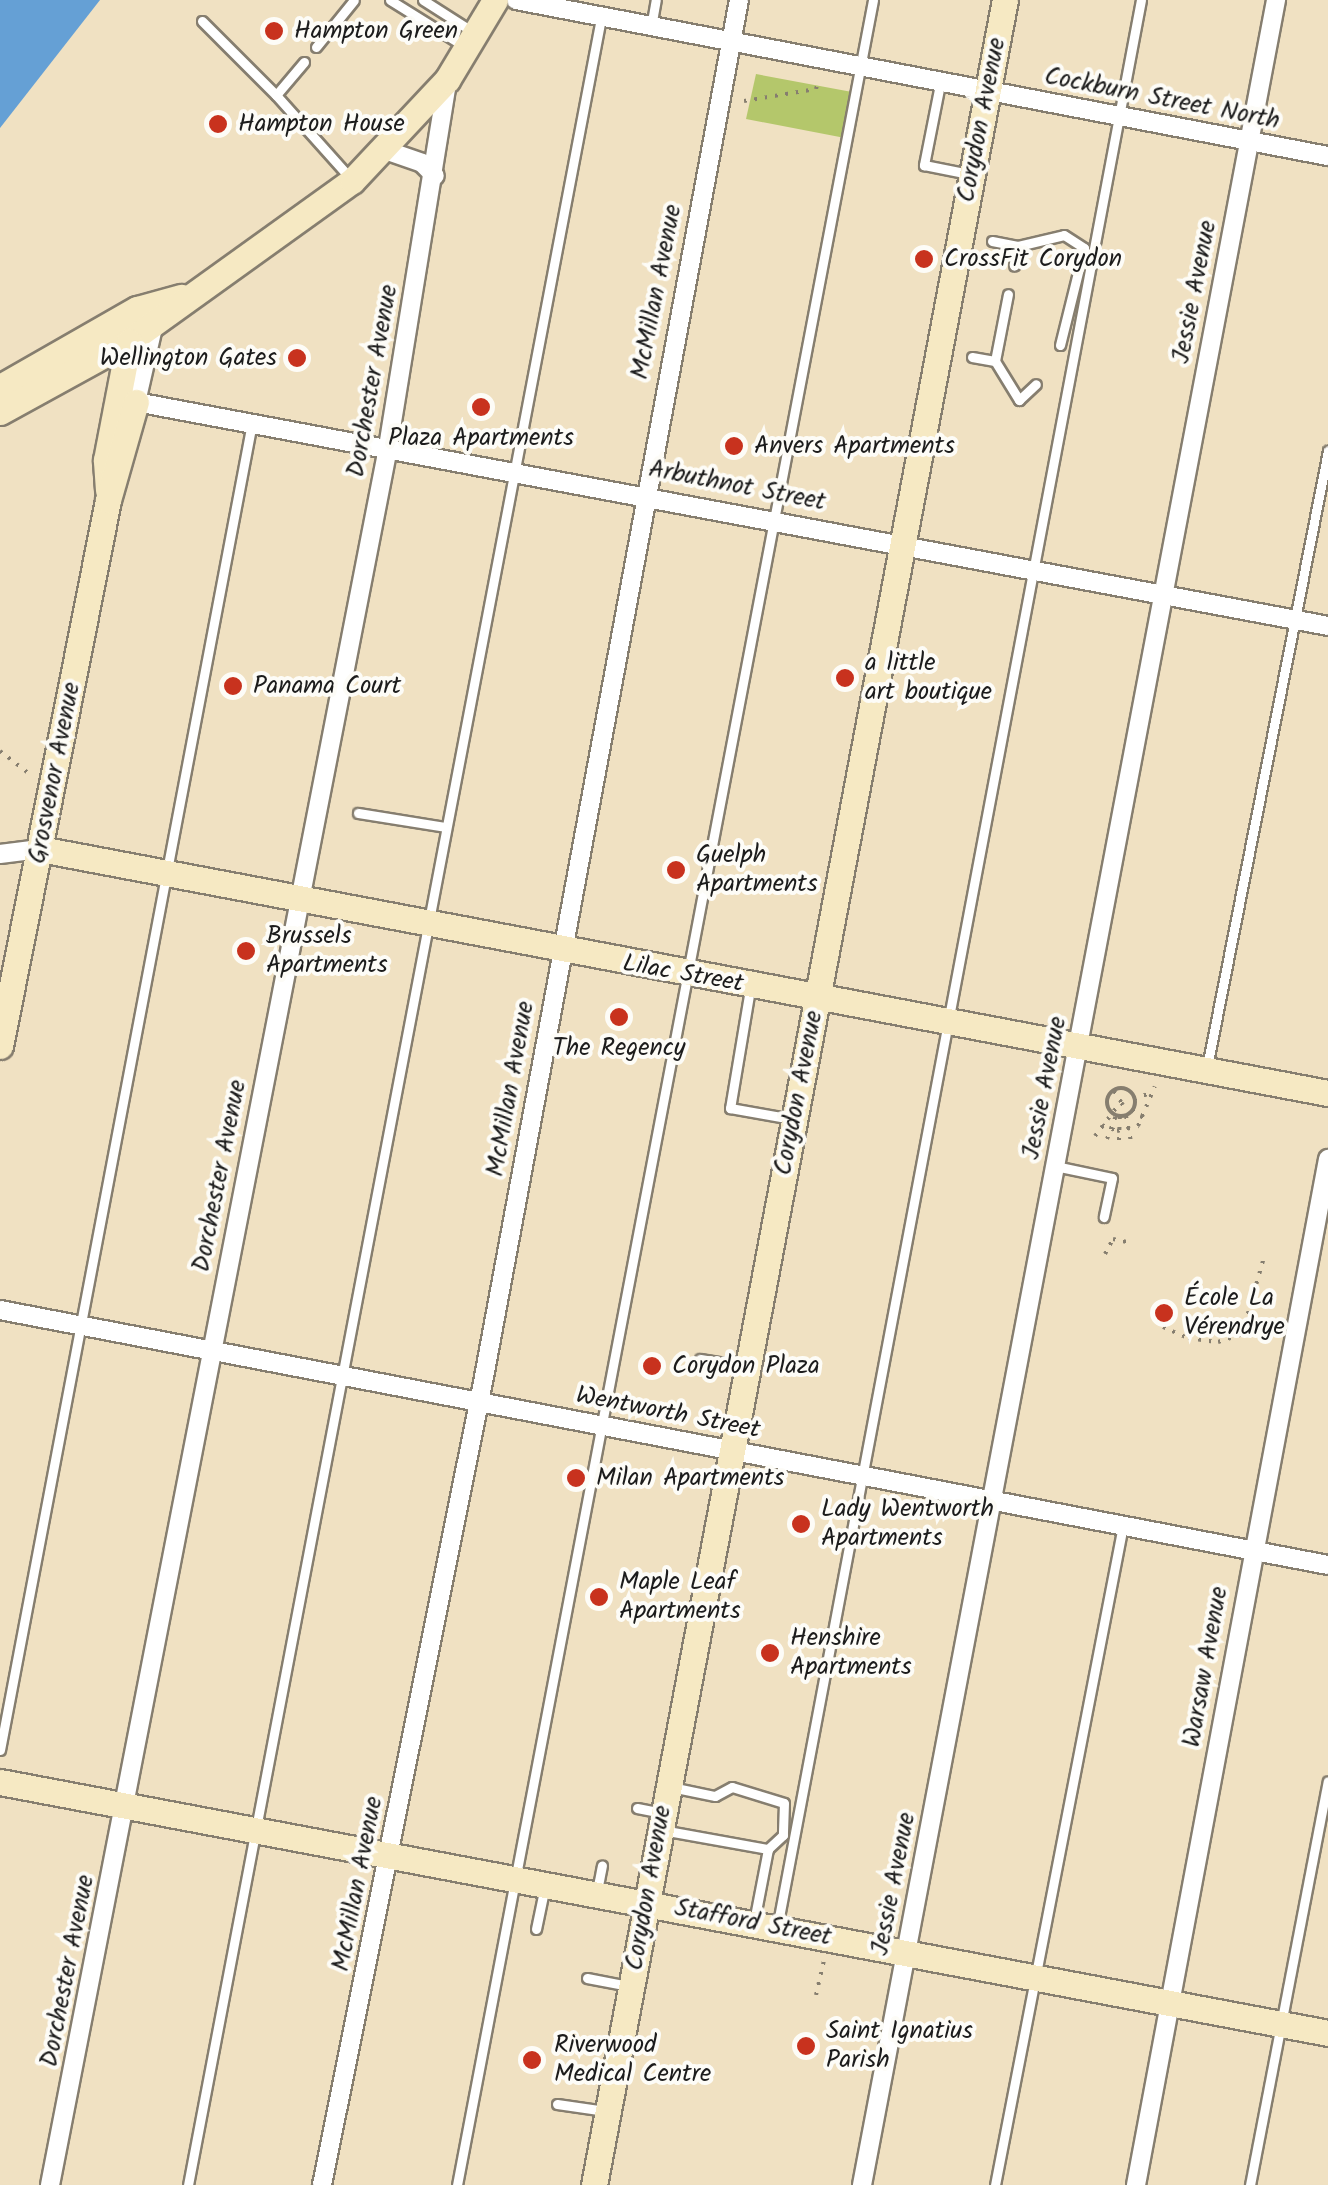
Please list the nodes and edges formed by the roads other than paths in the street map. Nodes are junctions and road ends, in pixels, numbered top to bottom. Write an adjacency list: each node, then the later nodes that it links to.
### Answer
1 (354, 0): 17 (lane)
2 (390, 0): 15 (lane)
3 (423, 0): 15 (lane)
4 (495, 0): 15 (street)
5 (516, 0): 12 (street, Cockburn Street North)
6 (656, 0): 14 (lane)
7 (740, 0): 16 (street, McMillan Avenue)
8 (873, 0): 19 (lane)
9 (1005, 0): 22 (street, Corydon Avenue)
10 (1141, 0): 24 (lane)
11 (1276, 0): 25 (street, Jessie Avenue)
12 (602, 16): 14 (street, Cockburn Street North); 47 (lane)
13 (202, 20): 23 (lane)
14 (651, 26): 16 (street, Cockburn Street North)
15 (471, 41): 20 (street)
16 (729, 44): 19 (street, Cockburn Street North); 48 (street, McMillan Avenue)
17 (316, 47)
18 (304, 62): 23 (lane)
19 (860, 68): 21 (street, Cockburn Street North); 50 (lane)
20 (447, 80): 26 (street); 29 (street, Dorchester Avenue)
21 (940, 84): 22 (street, Cockburn Street North); 28 (lane)
22 (988, 92): 24 (street, Cockburn Street North); 28 (street, Corydon Avenue)
23 (276, 94): 30 (lane)
24 (1119, 117): 25 (street, Cockburn Street North); 52 (lane)
25 (1250, 141): 27 (street, Cockburn Street North); 53 (street, Jessie Avenue)
26 (385, 150): 29 (street); 30 (street)
27 (1328, 156)
28 (972, 174): 51 (street, Corydon Avenue)
29 (436, 176): 45 (street, Dorchester Avenue)
30 (352, 181): 35 (street)
31 (992, 242): 32 (lane)
32 (1018, 246): 33 (lane); 37 (lane)
33 (1014, 266)
34 (1008, 294): 39 (lane)
35 (145, 316): 36 (street); 41 (street); 42 (street, Grosvenor Avenue)
36 (129, 341): 43 (street); 49 (street, Grosvenor Avenue)
37 (1060, 344)
38 (972, 357): 39 (lane)
39 (995, 362): 40 (lane)
40 (1036, 384)
41 (0, 387)
42 (136, 402): 44 (street, Arbuthnot Street); 49 (street, Grosvenor Avenue)
43 (0, 412)
44 (253, 420): 45 (street, Arbuthnot Street); 60 (lane)
45 (388, 446): 47 (street, Arbuthnot Street); 61 (street, Dorchester Avenue)
46 (1328, 451): 54 (lane)
47 (512, 468): 48 (street, Arbuthnot Street); 57 (lane)
48 (643, 494): 50 (street, Arbuthnot Street); 63 (street, McMillan Avenue)
49 (108, 500): 58 (street, Grosvenor Avenue)
50 (776, 519): 51 (street, Arbuthnot Street); 64 (lane)
51 (901, 544): 52 (street, Arbuthnot Street); 66 (street, Corydon Avenue)
52 (1030, 566): 53 (street, Arbuthnot Street); 67 (lane)
53 (1164, 595): 54 (street, Arbuthnot Street); 69 (street, Jessie Avenue)
54 (1297, 620): 55 (street, Arbuthnot Street); 70 (lane)
55 (1328, 626)
56 (358, 813): 57 (lane)
57 (446, 827): 62 (lane)
58 (40, 850): 59 (street); 60 (street, Lilac Street); 68 (street, Grosvenor Avenue)
59 (0, 854)
60 (166, 876): 61 (street, Lilac Street); 78 (lane)
61 (298, 902): 62 (street, Lilac Street); 79 (street, Dorchester Avenue)
62 (427, 927): 63 (street, Lilac Street); 82 (lane)
63 (562, 952): 64 (street, Lilac Street); 83 (street, McMillan Avenue)
64 (690, 976): 65 (street, Lilac Street); 84 (lane)
65 (750, 986): 66 (street, Lilac Street); 72 (lane)
66 (818, 997): 67 (street, Lilac Street); 72 (street, Corydon Avenue)
67 (949, 1022): 69 (street, Lilac Street); 86 (lane)
68 (0, 1046)
69 (1078, 1047): 70 (street, Lilac Street); 74 (street, Jessie Avenue)
70 (1207, 1070): 71 (street, Lilac Street)
71 (1328, 1093)
72 (795, 1119): 81 (street, Corydon Avenue)
73 (1328, 1159): 75 (street, Warsaw Avenue)
74 (1055, 1166): 76 (lane); 87 (street, Jessie Avenue)
75 (1324, 1199): 89 (street, Warsaw Avenue)
76 (1104, 1217)
77 (0, 1310): 78 (street, Wentworth Street)
78 (82, 1323): 79 (street, Wentworth Street); 91 (lane)
79 (212, 1346): 82 (street, Wentworth Street); 95 (street, Dorchester Avenue)
80 (700, 1358): 81 (lane)
81 (746, 1367): 85 (street, Corydon Avenue)
82 (342, 1373): 83 (street, Wentworth Street); 98 (lane)
83 (478, 1402): 84 (street, Wentworth Street); 100 (street, McMillan Avenue)
84 (602, 1427): 85 (street, Wentworth Street); 102 (lane)
85 (729, 1450): 86 (street, Wentworth Street); 94 (street, Corydon Avenue)
86 (862, 1475): 87 (street, Wentworth Street); 106 (lane)
87 (992, 1500): 88 (street, Wentworth Street); 108 (street, Jessie Avenue)
88 (1123, 1524): 89 (street, Wentworth Street); 110 (lane)
89 (1253, 1550): 90 (street, Wentworth Street); 112 (street, Warsaw Avenue)
90 (1328, 1565)
91 (0, 1750)
92 (1328, 1781): 113 (lane)
93 (0, 1782): 95 (street, Stafford Street)
94 (668, 1786): 97 (street, Corydon Avenue); 99 (lane)
95 (127, 1806): 98 (street, Stafford Street); 117 (street, Dorchester Avenue)
96 (636, 1808): 97 (lane)
97 (662, 1821): 99 (lane); 105 (street, Corydon Avenue)
98 (255, 1830): 100 (street, Stafford Street); 118 (lane)
99 (768, 1850): 106 (lane)
100 (389, 1854): 102 (street, Stafford Street); 119 (street, McMillan Avenue)
101 (602, 1865): 104 (lane)
102 (518, 1878): 103 (street, Stafford Street); 120 (lane)
103 (545, 1883): 104 (street, Stafford Street); 107 (lane)
104 (596, 1893): 105 (street, Stafford Street)
105 (648, 1902): 106 (street, Stafford Street); 111 (street, Corydon Avenue)
106 (765, 1925): 108 (street, Stafford Street)
107 (536, 1930)
108 (906, 1954): 110 (street, Stafford Street); 122 (street, Jessie Avenue)
109 (587, 1978): 111 (lane)
110 (1034, 1979): 112 (street, Stafford Street); 123 (lane)
111 (632, 1986): 116 (street, Corydon Avenue)
112 (1172, 2005): 113 (street, Stafford Street); 124 (street, Warsaw Avenue)
113 (1278, 2024): 114 (street, Stafford Street); 125 (lane)
114 (1328, 2034)
115 (557, 2104): 116 (lane)
116 (608, 2112): 121 (street, Corydon Avenue)
117 (50, 2185)
118 (188, 2185)
119 (322, 2185)
120 (458, 2185)
121 (594, 2185)
122 (862, 2185)
123 (995, 2185)
124 (1136, 2185)
125 (1250, 2185)

